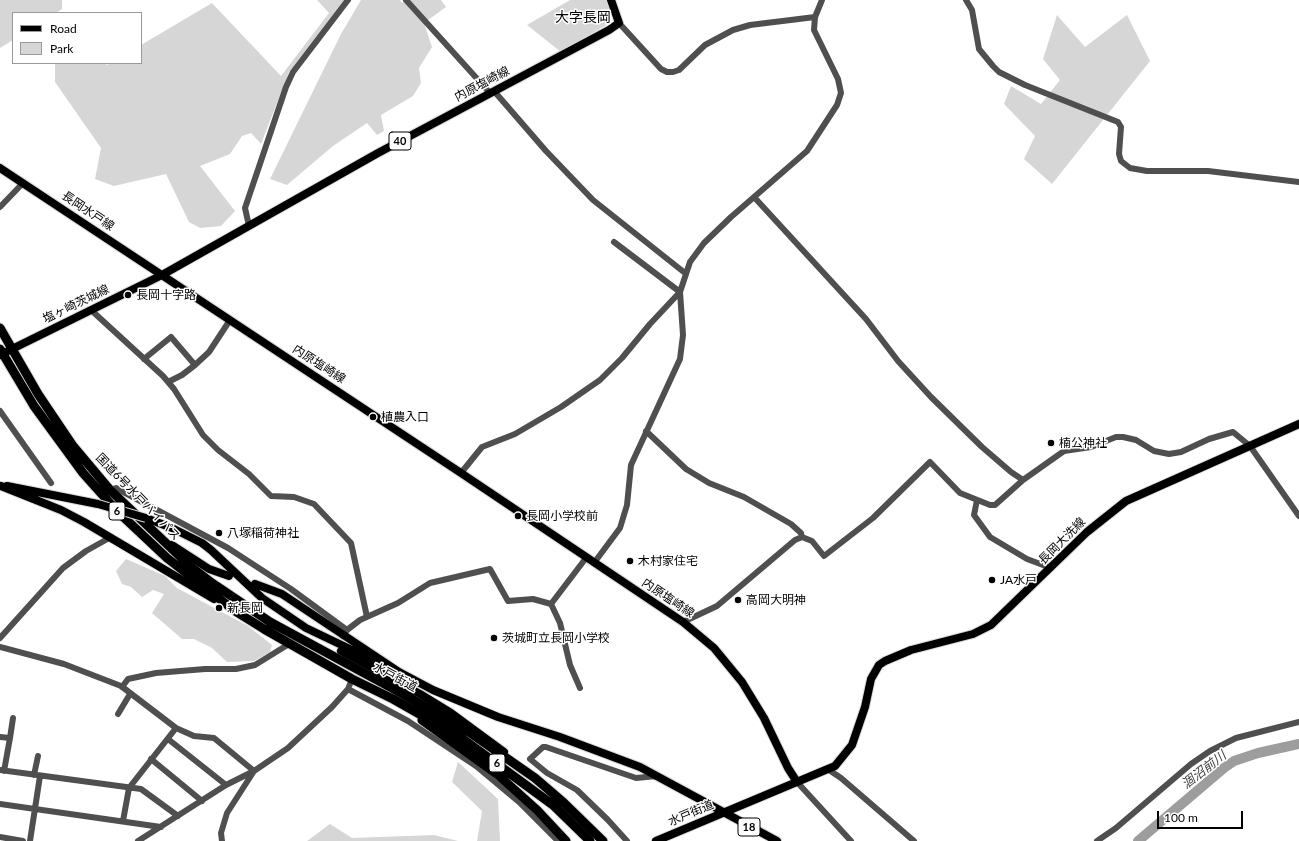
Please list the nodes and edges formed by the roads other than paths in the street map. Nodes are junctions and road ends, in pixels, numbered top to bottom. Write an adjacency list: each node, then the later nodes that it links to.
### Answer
1 (348, 0): 14 (street)
2 (406, 0): 8 (street)
3 (611, 0): 7 (main road)
4 (822, 0): 6 (street)
5 (966, 0): 10 (street)
6 (814, 17): 7 (street); 12 (street)
7 (618, 23): 8 (main road, 内原塩崎線 / 40)
8 (492, 92): 14 (main road, 内原塩崎線 / 40); 16 (street)
9 (0, 168): 11 (main road, 長岡水戸線)
10 (1299, 182)
11 (23, 183): 13 (street); 17 (main road, 長岡水戸線)
12 (754, 197): 16 (street); 32 (street)
13 (0, 207)
14 (250, 226): 17 (main road, 内原塩崎線 / 40)
15 (614, 242): 18 (street)
16 (685, 273): 18 (street)
17 (162, 275): 19 (main road, 塩ヶ崎茨城線); 20 (main road, 内原塩崎線)
18 (680, 292): 29 (street); 31 (street)
19 (91, 310): 22 (main road, 塩ヶ崎茨城線); 24 (street)
20 (230, 320): 25 (street); 31 (main road, 内原塩崎線)
21 (0, 328): 22 (highway, 国道6号水戸バイパス / 6)
22 (12, 349): 23 (main road, 塩ヶ崎茨城線); 35 (highway, 国道6号水戸バイパス / 6)
23 (1, 353): 48 (highway, 国道6号水戸バイパス / 6)
24 (144, 359): 25 (street); 26 (street)
25 (194, 365): 26 (street)
26 (168, 382): 49 (street)
27 (0, 411): 33 (street)
28 (1299, 424): 30 (main road, 長岡大洗線)
29 (646, 431): 40 (street); 42 (street)
30 (1250, 446): 32 (street); 37 (street); 43 (main road, 長岡大洗線)
31 (461, 472): 41 (main road, 内原塩崎線)
32 (1023, 480): 36 (street)
33 (51, 483)
34 (1, 486): 39 (main road); 52 (main road, bridge)
35 (110, 490): 38 (highway, 国道6号水戸バイパス / 6); 51 (street)
36 (977, 500): 40 (street); 43 (street)
37 (1299, 516)
38 (152, 531): 44 (main road); 46 (highway, 国道6号水戸バイパス / 6)
39 (111, 537): 48 (main road); 53 (street)
40 (802, 537): 50 (street)
41 (586, 558): 42 (main road, 内原塩崎線); 47 (street)
42 (594, 563): 50 (main road, 内原塩崎線)
43 (1051, 568): 72 (main road, 長岡大洗線)
44 (229, 576)
45 (255, 584): 51 (main road)
46 (241, 603): 77 (highway, 水戸街道 / 6)
47 (551, 604): 49 (street); 59 (street)
48 (236, 611): 54 (highway, 水戸街道 / 6)
49 (367, 617): 51 (street)
50 (683, 622): 78 (main road, 内原塩崎線)
51 (345, 633): 56 (main road)
52 (317, 635): 56 (main road); 77 (main road)
53 (0, 638)
54 (289, 644): 57 (highway, 水戸街道 / 6); 58 (street)
55 (0, 646): 58 (street)
56 (399, 672): 76 (main road)
57 (352, 679): 60 (street); 62 (highway, 水戸街道 / 6)
58 (122, 687): 61 (street)
59 (580, 688)
60 (348, 689): 74 (street); 93 (street)
61 (130, 694): 63 (street); 66 (street)
62 (393, 699): 94 (highway); 95 (highway, 6)
63 (118, 714)
64 (12, 718): 68 (street)
65 (1299, 722): 102 (street)
66 (176, 728): 69 (street); 74 (street)
67 (0, 737): 68 (street)
68 (10, 738): 73 (street)
69 (168, 739): 71 (street); 79 (street)
70 (38, 756): 75 (street)
71 (150, 759): 80 (street); 81 (street)
72 (829, 770): 78 (main road, 長岡大洗線); 101 (street)
73 (2, 771): 75 (street)
74 (254, 771): 79 (street); 92 (street)
75 (37, 776): 80 (street); 83 (street)
76 (659, 776): 84 (main road); 97 (street)
77 (535, 778): 96 (highway, 6)
78 (797, 782): 84 (main road); 100 (street)
79 (226, 785): 81 (street)
80 (129, 788): 85 (street); 86 (street)
81 (202, 801): 85 (street)
82 (0, 804): 83 (street)
83 (35, 809): 86 (street); 90 (street)
84 (722, 812): 98 (main road, 水戸街道); 99 (main road, 水戸街道 / 18)
85 (178, 816): 87 (street)
86 (123, 822): 87 (street)
87 (161, 827): 91 (street)
88 (0, 837): 89 (street)
89 (23, 841)
90 (30, 841)
91 (138, 841)
92 (222, 841)
93 (558, 841)
94 (566, 841)
95 (590, 841)
96 (603, 841)
97 (627, 841)
98 (656, 841)
99 (777, 841)
100 (851, 841)
101 (914, 841)
102 (1097, 841)

